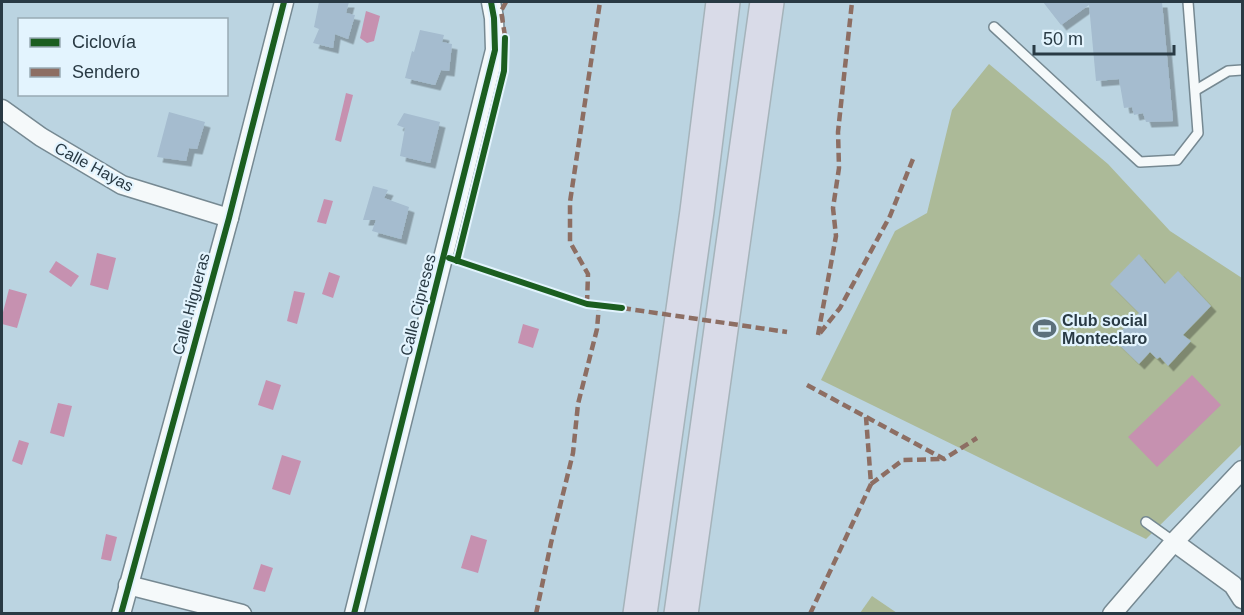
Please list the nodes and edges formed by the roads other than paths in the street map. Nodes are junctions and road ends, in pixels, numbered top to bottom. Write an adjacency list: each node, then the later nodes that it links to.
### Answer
1 (284, 2): 10 (street, Calle Higueras)
2 (491, 2): 18 (street, Calle Cipreses)
3 (723, 2): 19 (highway)
4 (767, 2): 20 (highway)
5 (1188, 2): 8 (lane)
6 (994, 27): 8 (lane)
7 (1242, 70): 8 (lane)
8 (1196, 90)
9 (2, 109): 10 (street, Calle Hayas)
10 (229, 218): 14 (street, Calle Higueras)
11 (1242, 470): 13 (street)
12 (1146, 522): 13 (lane)
13 (1174, 542): 15 (street); 21 (street)
14 (128, 585): 16 (street, Calle Higueras); 17 (street)
15 (1242, 599)
16 (121, 614)
17 (242, 614)
18 (354, 614)
19 (640, 614)
20 (681, 614)
21 (1112, 614)

